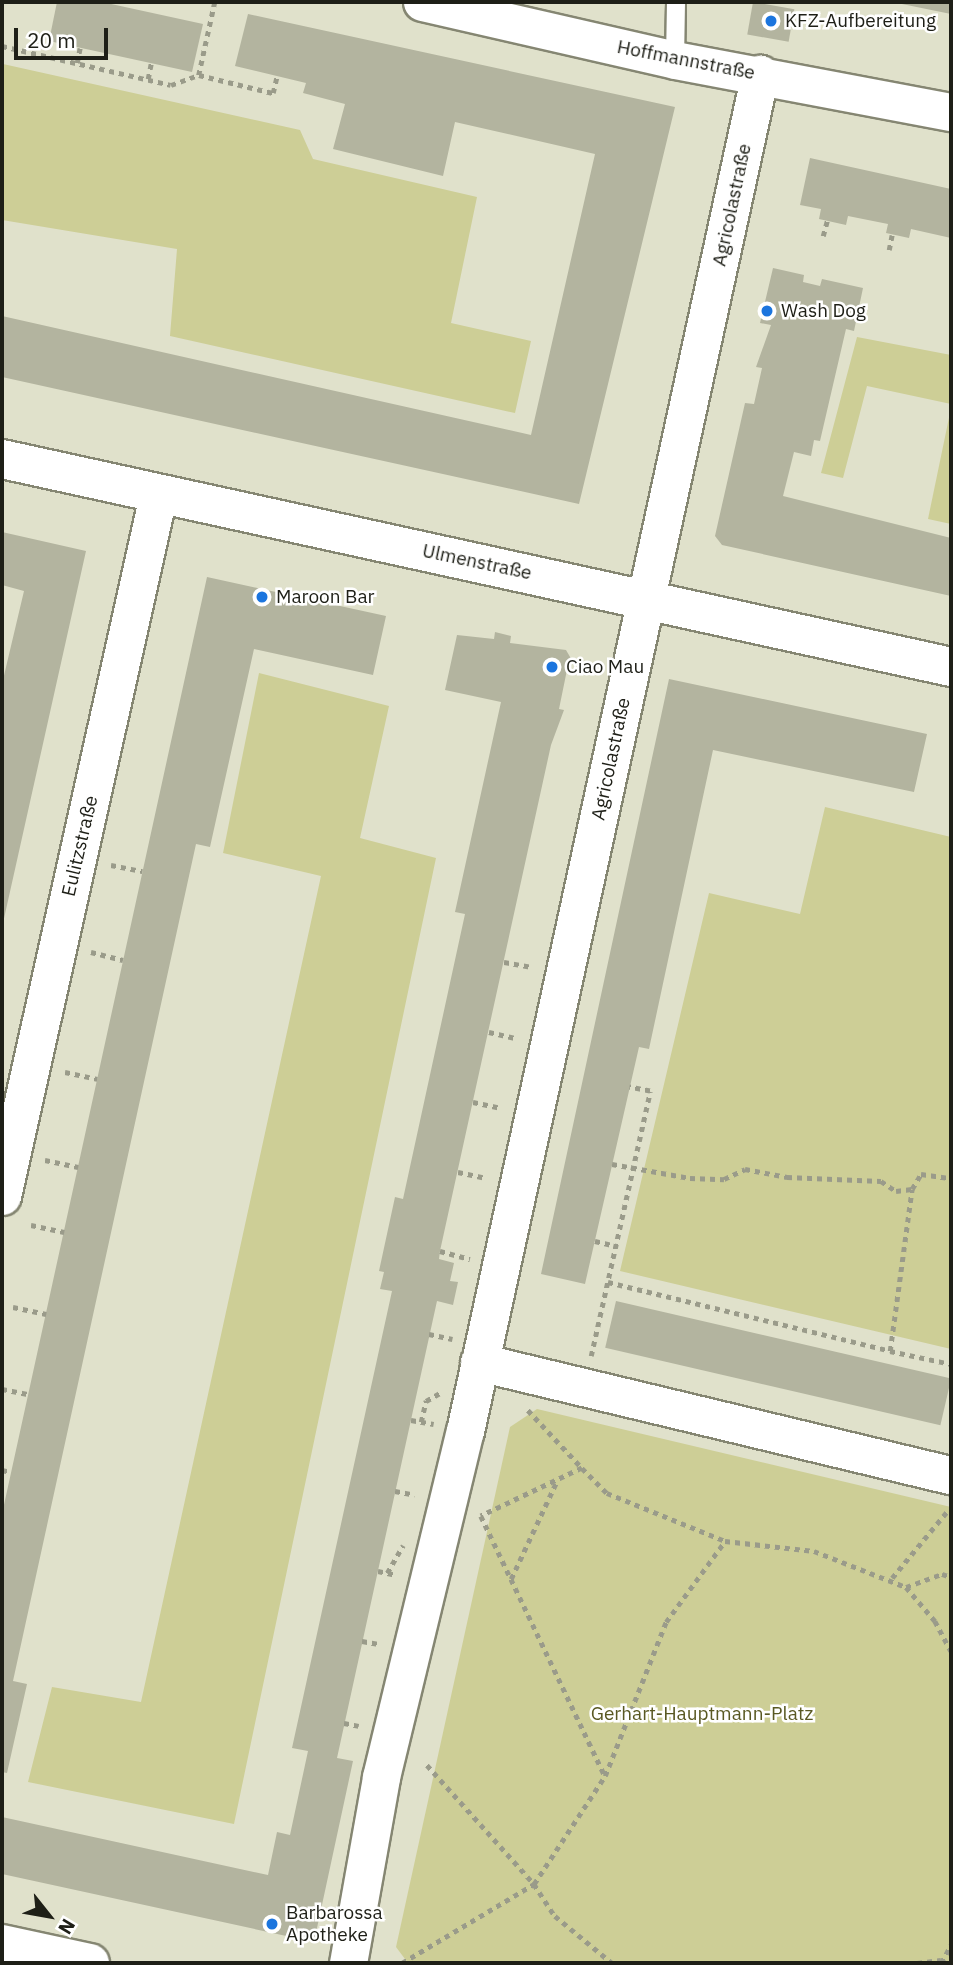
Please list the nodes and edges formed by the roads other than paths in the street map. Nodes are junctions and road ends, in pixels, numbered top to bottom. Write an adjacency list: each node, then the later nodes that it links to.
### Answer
1 (422, 2): 3 (street, Hoffmannstraße)
2 (676, 2): 3 (lane)
3 (675, 60): 4 (street, Hoffmannstraße)
4 (760, 74): 5 (street, Hoffmannstraße); 8 (street, Agricolastraße)
5 (951, 112)
6 (2, 459): 7 (street, Ulmenstraße)
7 (158, 495): 8 (street, Ulmenstraße); 10 (street, Eulitzstraße)
8 (648, 597): 9 (street, Ulmenstraße); 11 (street, Agricolastraße)
9 (951, 667)
10 (2, 1196)
11 (466, 1351): 12 (street); 15 (street)
12 (951, 1475)
13 (2, 1944): 14 (street)
14 (90, 1963)
15 (348, 1963)

